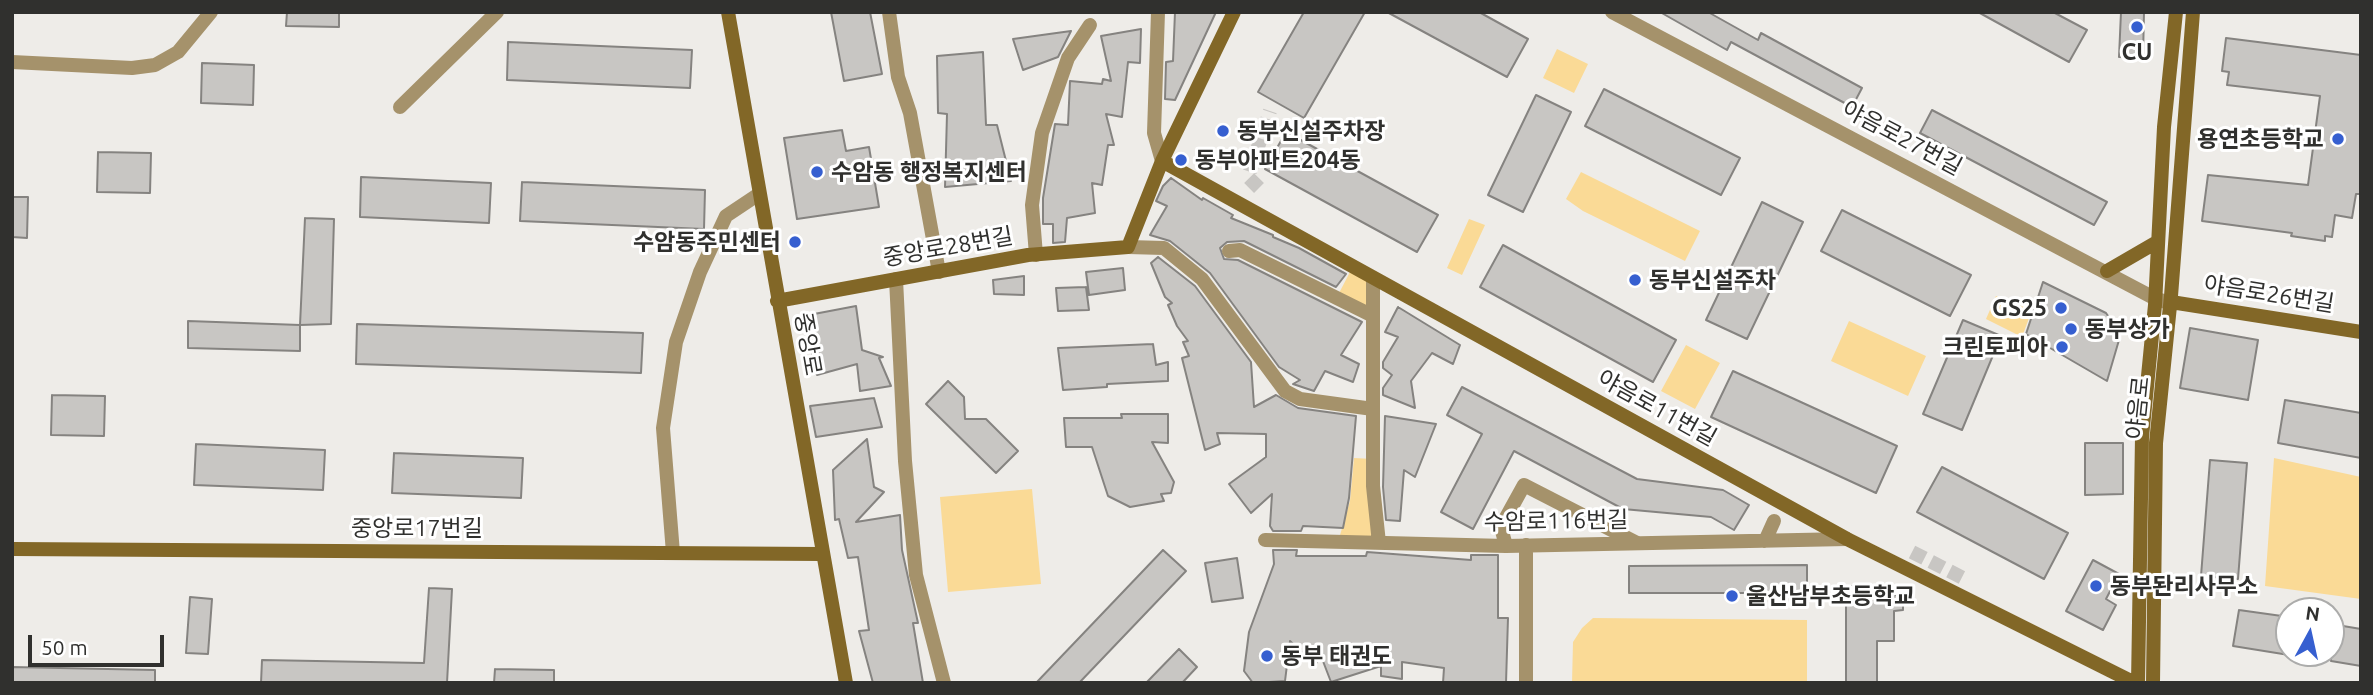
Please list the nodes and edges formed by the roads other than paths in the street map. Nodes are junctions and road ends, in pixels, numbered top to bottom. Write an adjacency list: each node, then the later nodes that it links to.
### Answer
1 (211, 12): 11 (street)
2 (497, 12): 12 (street)
3 (728, 12): 14 (street, 중앙로)
4 (888, 12): 20 (street)
5 (1158, 12): 13 (street)
6 (1234, 12): 13 (street)
7 (1612, 12): 19 (street, 야음로27번길)
8 (2176, 12): 15 (street)
9 (2193, 12): 25 (street, 야음로)
10 (1090, 25): 18 (street)
11 (12, 62)
12 (400, 107)
13 (1162, 161): 16 (street); 21 (street, 야음로11번길)
14 (759, 194): 24 (street, 중앙로); 40 (street)
15 (2157, 242): 19 (street); 23 (street)
16 (1128, 247): 18 (street, 중앙로28번길); 28 (street)
17 (1229, 251): 26 (street)
18 (1036, 255): 20 (street, 중앙로28번길)
19 (2106, 271): 23 (street, 야음로27번길)
20 (939, 272): 22 (street, 중앙로28번길)
21 (1373, 278): 26 (street); 31 (street, 야음로11번길)
22 (896, 279): 24 (street, 중앙로28번길); 43 (street)
23 (2154, 298): 25 (street, 야음로27번길); 45 (street, 야음로)
24 (777, 301): 41 (street, 중앙로)
25 (2171, 302): 27 (street, 야음로26번길); 46 (street, 야음로)
26 (1373, 316): 28 (street)
27 (2361, 332)
28 (1373, 409): 34 (street)
29 (1774, 521): 33 (street)
30 (1605, 527): 35 (street); 36 (street); 38 (street)
31 (1847, 539): 33 (street, 수암로116번길); 45 (street, 야음로11번길)
32 (1265, 540): 34 (street, 수암로116번길)
33 (1765, 541): 35 (street, 수암로116번길)
34 (1379, 542): 38 (street, 수암로116번길)
35 (1638, 543): 36 (street, 수암로116번길)
36 (1597, 544): 37 (street, 수암로116번길)
37 (1526, 545): 38 (street, 수암로116번길); 44 (street)
38 (1506, 546)
39 (12, 549): 40 (street, 중앙로17번길)
40 (673, 553): 41 (street, 중앙로17번길)
41 (821, 554): 42 (street, 중앙로)
42 (846, 683)
43 (944, 683)
44 (1526, 683)
45 (2137, 683)
46 (2153, 683)

